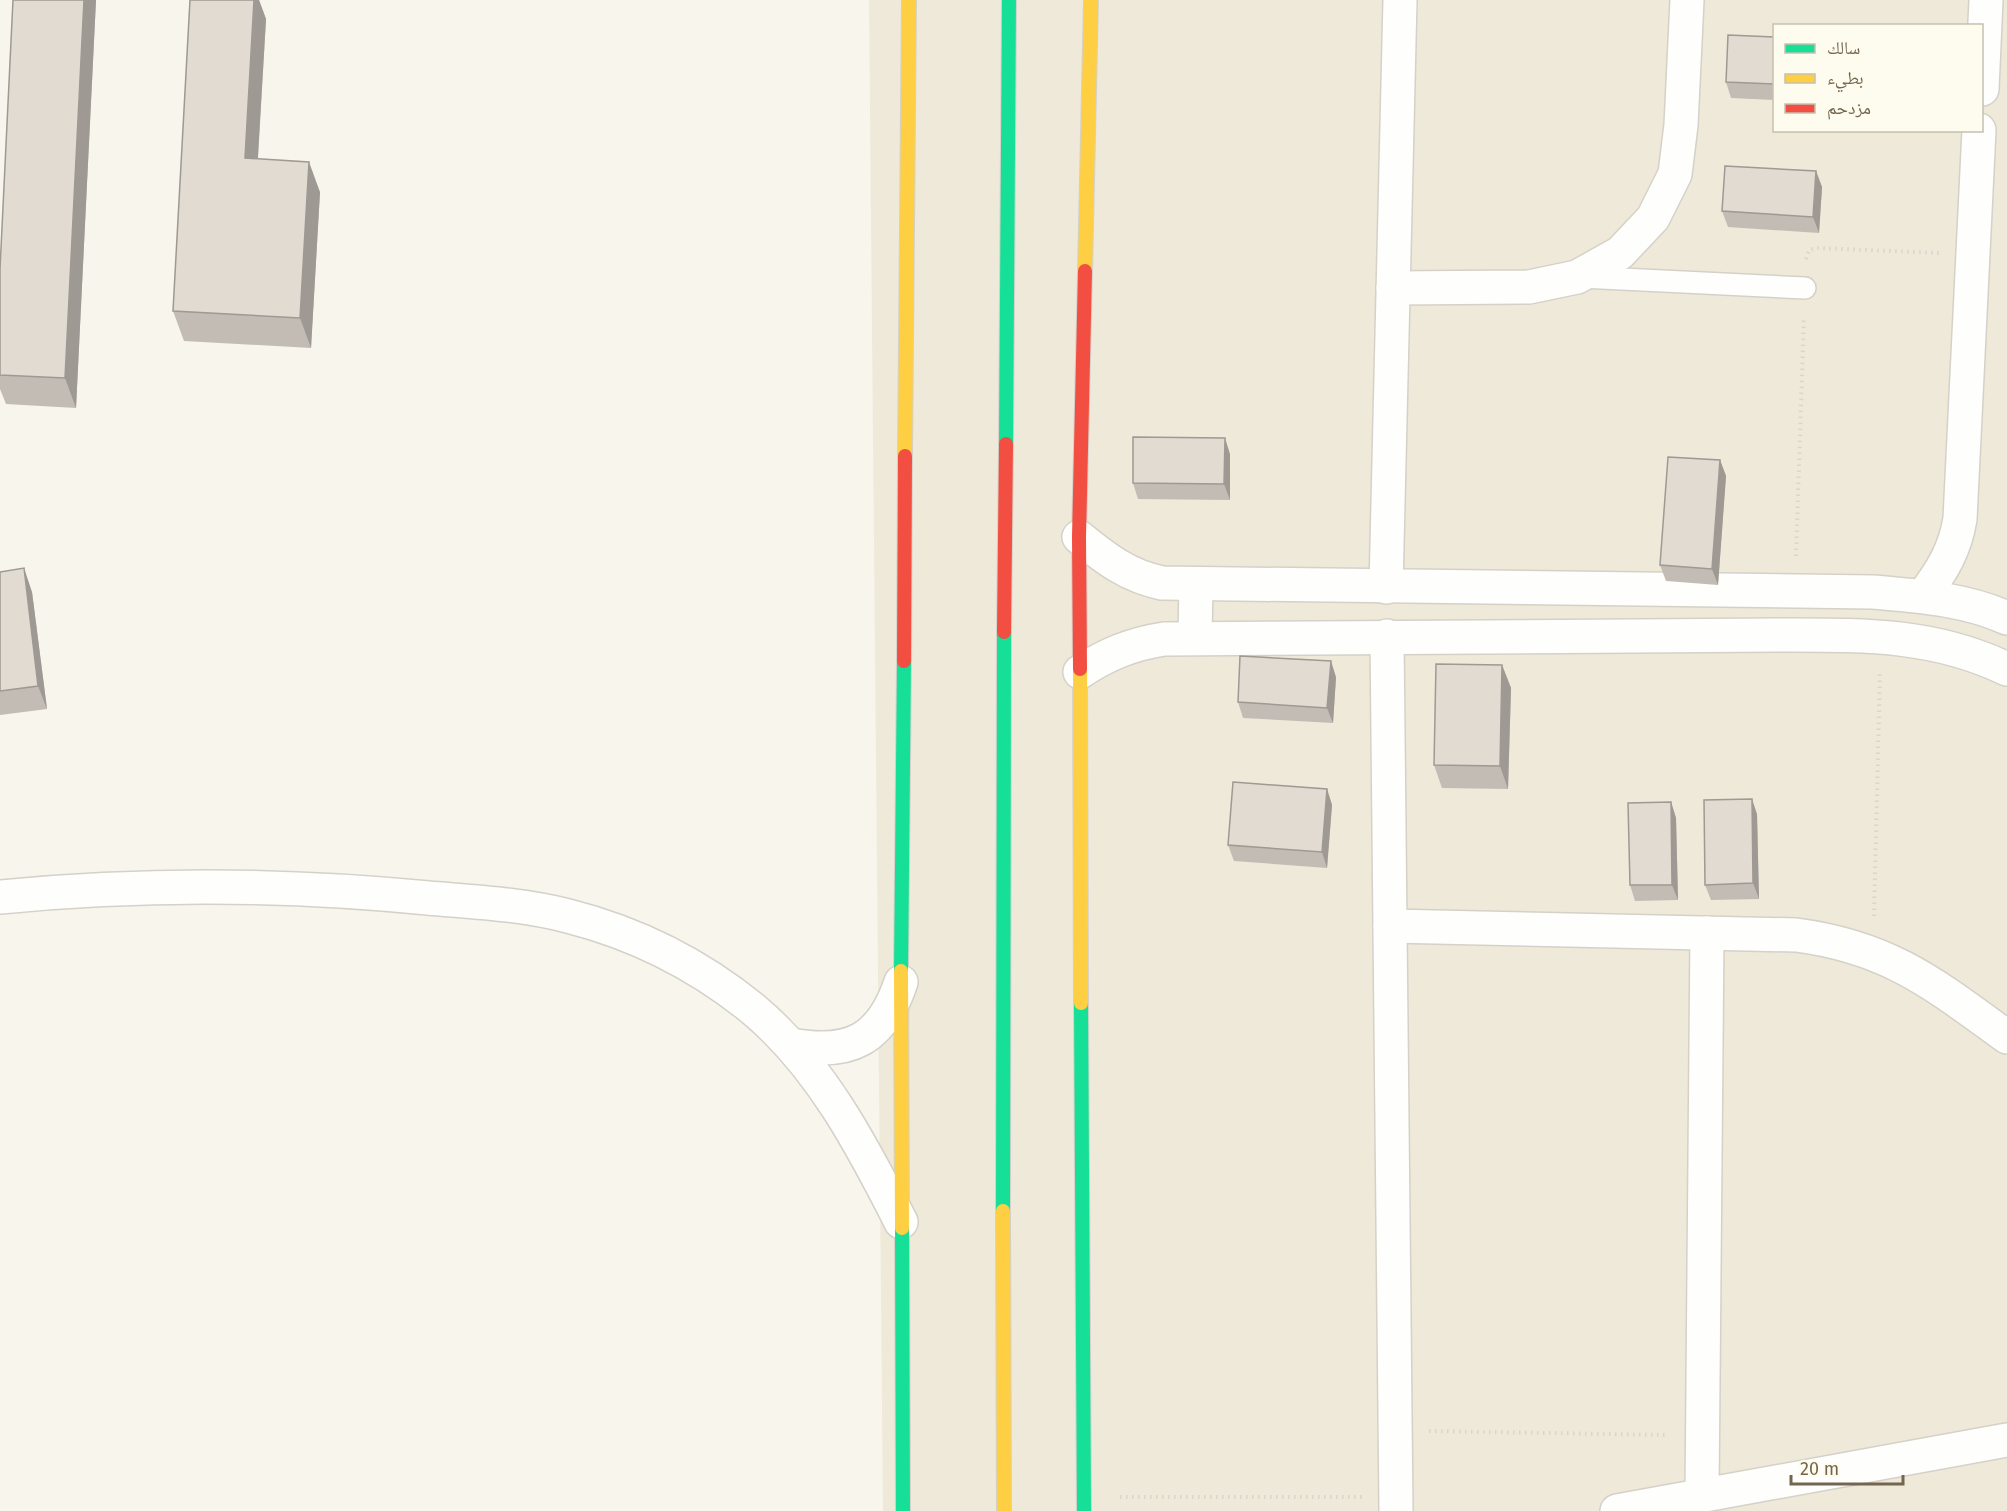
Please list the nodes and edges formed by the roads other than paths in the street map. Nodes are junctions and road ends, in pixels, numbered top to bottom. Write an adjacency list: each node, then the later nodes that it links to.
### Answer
1 (909, 0): 26 (street)
2 (1009, 0): 35 (street)
3 (1091, 0): 12 (street)
4 (1400, 0): 10 (street)
5 (1687, 0): 9 (street)
6 (1986, 0): 7 (street)
7 (1983, 67)
8 (1979, 132): 16 (street)
9 (1577, 277): 10 (street); 11 (lane)
10 (1393, 288): 14 (street)
11 (1805, 288)
12 (1079, 537): 13 (street); 22 (street)
13 (1196, 584): 14 (street); 20 (street)
14 (1386, 587): 15 (street)
15 (1795, 592): 16 (street); 18 (street)
16 (1923, 596): 17 (street)
17 (2007, 618)
18 (1792, 635): 19 (street); 21 (street)
19 (1387, 636): 20 (street); 24 (street)
20 (1196, 637): 22 (street)
21 (2007, 669)
22 (1080, 672): 32 (street)
23 (0, 897): 28 (street)
24 (1390, 926): 25 (street); 33 (street)
25 (1707, 933): 27 (street); 31 (street)
26 (902, 982): 28 (street); 29 (street)
27 (2007, 1037)
28 (791, 1045): 29 (street)
29 (901, 1222): 34 (street)
30 (2007, 1440): 31 (street)
31 (1702, 1495): 36 (street)
32 (1084, 1504)
33 (1396, 1504)
34 (903, 1511)
35 (1004, 1511)
36 (1617, 1511)

